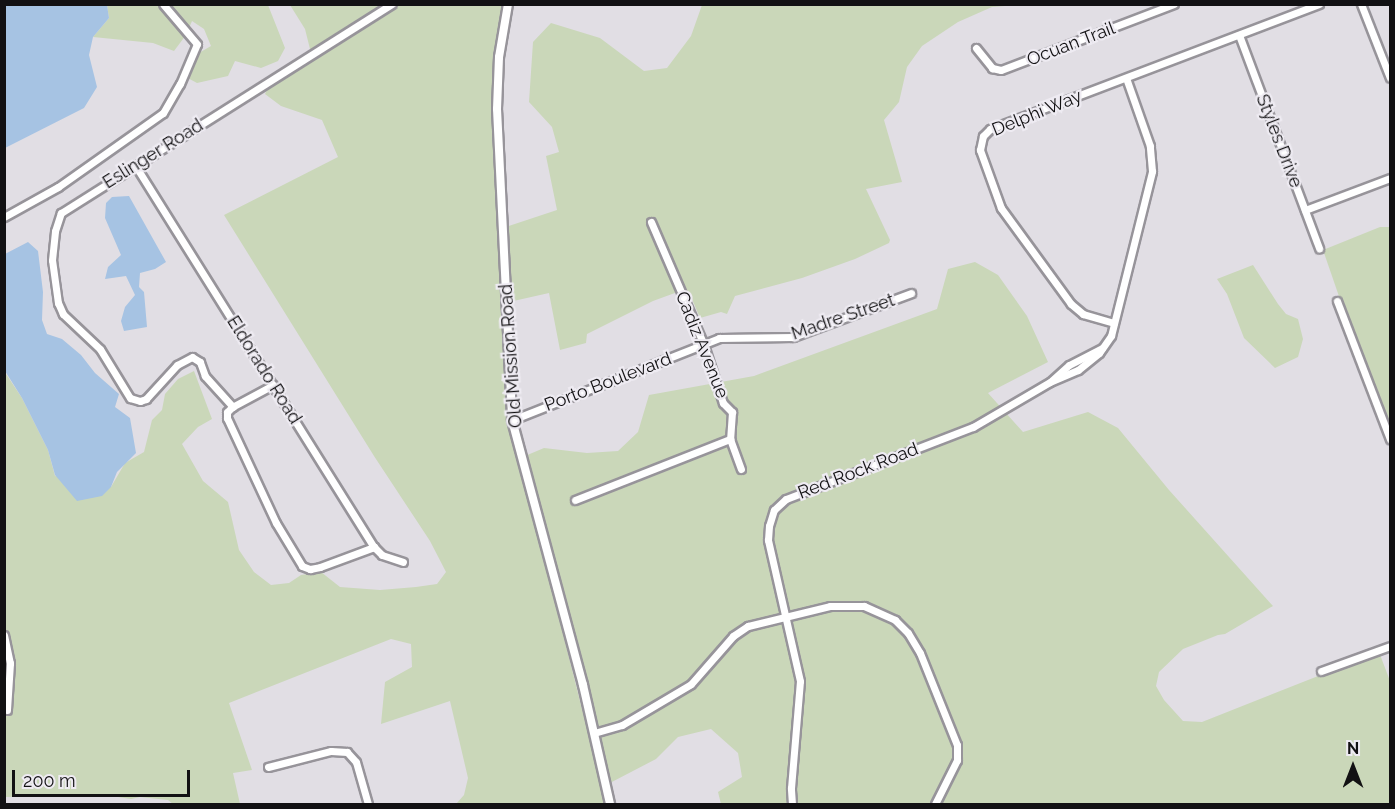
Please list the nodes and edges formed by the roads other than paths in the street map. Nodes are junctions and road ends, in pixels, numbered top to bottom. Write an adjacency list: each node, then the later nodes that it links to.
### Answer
1 (163, 4): 14 (street)
2 (391, 4): 11 (street, Eslinger Road)
3 (508, 4): 27 (street, Old Mission Road)
4 (1174, 4): 8 (street, Ocuan Trail)
5 (1319, 4): 7 (street, Delphi Way)
6 (1361, 4): 10 (street)
7 (1239, 35): 9 (street, Delphi Way); 13 (street, Styles Drive)
8 (976, 48)
9 (1126, 78): 19 (street, Red Rock Road); 19 (street, Delphi Way)
10 (1390, 78)
11 (135, 165): 25 (street, Eldorado Road); 26 (street, Eslinger Road)
12 (1390, 178): 13 (street)
13 (1305, 210): 16 (street, Styles Drive)
14 (4, 217)
15 (651, 222): 20 (street, Cadiz Avenue)
16 (1319, 248)
17 (911, 293): 20 (street, Madre Street)
18 (1337, 301): 29 (street)
19 (1114, 323): 21 (street, Red Rock Road)
20 (704, 345): 27 (street, Porto Boulevard); 28 (street, Cadiz Avenue)
21 (1102, 348): 22 (street, Red Rock Road); 23 (street, Red Rock Road)
22 (1074, 362): 23 (street); 24 (street, Red Rock Road)
23 (1078, 370): 24 (street, Red Rock Road)
24 (1050, 382): 34 (street, Red Rock Road)
25 (273, 385): 26 (street); 32 (street, Eldorado Road)
26 (233, 407): 32 (street)
27 (512, 420): 39 (street, Old Mission Road)
28 (730, 439): 30 (street, Cadiz Avenue); 31 (street)
29 (1390, 439)
30 (741, 469)
31 (575, 500)
32 (374, 547): 33 (street, Eldorado Road)
33 (403, 562)
34 (787, 616): 39 (street); 43 (street, Red Rock Road); 44 (street)
35 (4, 635): 38 (street)
36 (1390, 646): 37 (street)
37 (1321, 670)
38 (8, 710)
39 (594, 733): 42 (street, Old Mission Road)
40 (268, 767): 41 (street)
41 (368, 804)
42 (610, 804)
43 (792, 804)
44 (935, 804)

